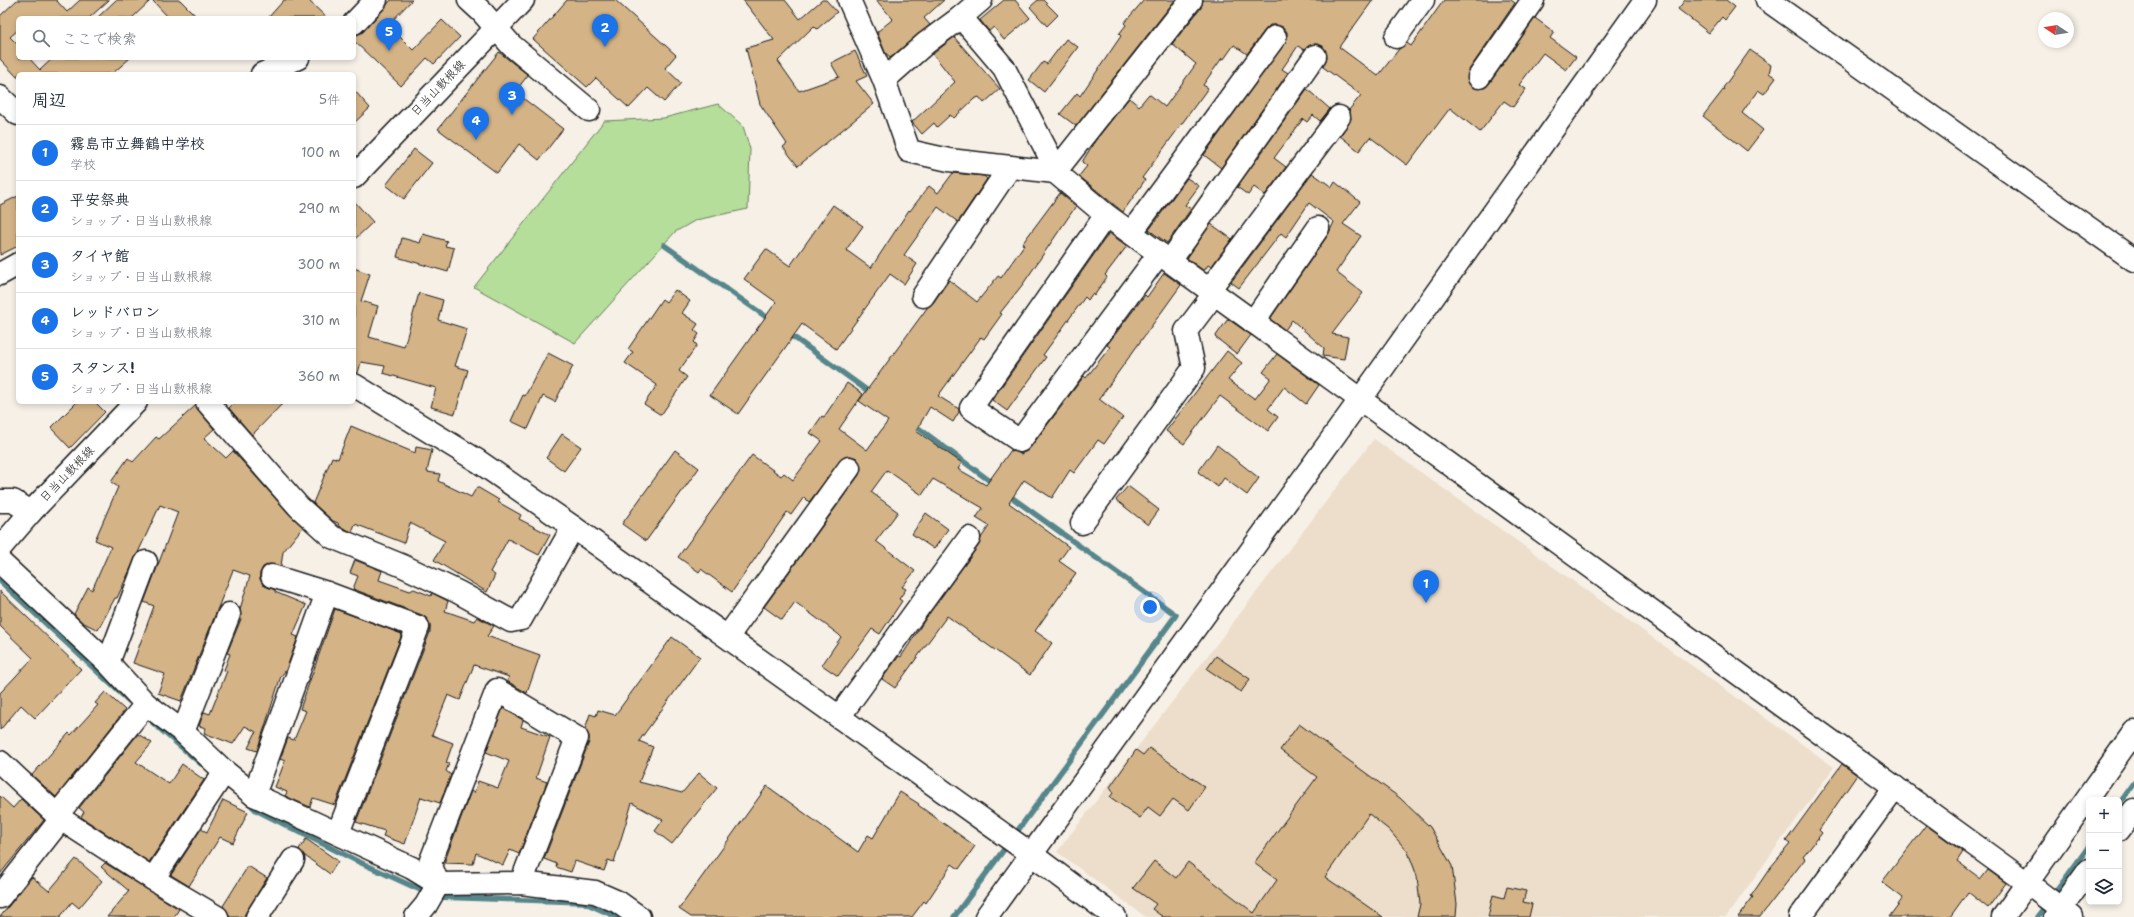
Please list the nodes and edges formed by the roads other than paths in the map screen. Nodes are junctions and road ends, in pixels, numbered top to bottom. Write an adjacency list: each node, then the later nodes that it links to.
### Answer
1 (376, 0): 12 (street)
2 (469, 0): 13 (street)
3 (523, 0): 13 (street, 日当山敷根線)
4 (849, 0): 20 (street)
5 (981, 0): 11 (street)
6 (1191, 0): 26 (street)
7 (1423, 0): 15 (street)
8 (1533, 0): 19 (street)
9 (1645, 0): 39 (street)
10 (1767, 0): 32 (street)
11 (962, 18): 20 (street); 26 (street)
12 (356, 21)
13 (496, 28): 22 (street); 27 (street, 日当山敷根線)
14 (1275, 37): 30 (street)
15 (1396, 37)
16 (1315, 56): 31 (street)
17 (294, 60): 18 (street)
18 (266, 72)
19 (1479, 77)
20 (884, 80): 25 (street)
21 (0, 97): 23 (street)
22 (589, 110)
23 (16, 112)
24 (1338, 117): 35 (street)
25 (1010, 167): 26 (street); 36 (street)
26 (1055, 172): 28 (street)
27 (356, 175)
28 (1106, 216): 30 (street); 31 (street)
29 (1318, 228): 37 (street)
30 (1131, 233): 31 (street)
31 (1165, 258): 35 (street)
32 (2134, 260)
33 (16, 265): 34 (street)
34 (0, 274)
35 (1212, 292): 37 (street); 45 (street)
36 (923, 296)
37 (1253, 322): 39 (street)
38 (356, 386): 46 (street)
39 (1360, 400): 62 (street); 68 (street)
40 (134, 404): 44 (street, 日当山敷根線)
41 (209, 404): 46 (street)
42 (849, 468): 54 (street)
43 (0, 502): 44 (street)
44 (32, 512): 48 (street, 日当山敷根線)
45 (1082, 522)
46 (574, 526): 54 (street)
47 (969, 538): 57 (street)
48 (0, 548)
49 (0, 562): 55 (street)
50 (146, 562): 55 (street)
51 (272, 576): 52 (street)
52 (327, 593): 63 (street); 67 (street)
53 (229, 614): 58 (street)
54 (728, 636): 57 (street)
55 (108, 663): 56 (street)
56 (141, 710): 58 (street); 65 (street)
57 (839, 717): 68 (street)
58 (183, 732): 61 (street)
59 (2134, 732): 72 (street)
60 (0, 762): 65 (street)
61 (219, 778): 63 (street); 71 (street)
62 (1895, 787): 72 (street); 82 (street)
63 (254, 795): 67 (street)
64 (2134, 810): 66 (street)
65 (59, 817): 71 (street); 74 (street)
66 (2122, 826)
67 (338, 833): 75 (street)
68 (1031, 854): 80 (street); 81 (street)
69 (293, 860): 78 (street)
70 (2086, 875): 76 (street)
71 (153, 879): 77 (street)
72 (2027, 882): 76 (street); 83 (street)
73 (520, 883): 75 (street); 75 (street); 79 (street)
74 (0, 897)
75 (429, 899)
76 (2063, 914)
77 (217, 917)
78 (257, 917)
79 (638, 917)
80 (986, 917)
81 (1115, 917)
82 (1800, 917)
83 (2003, 917)

